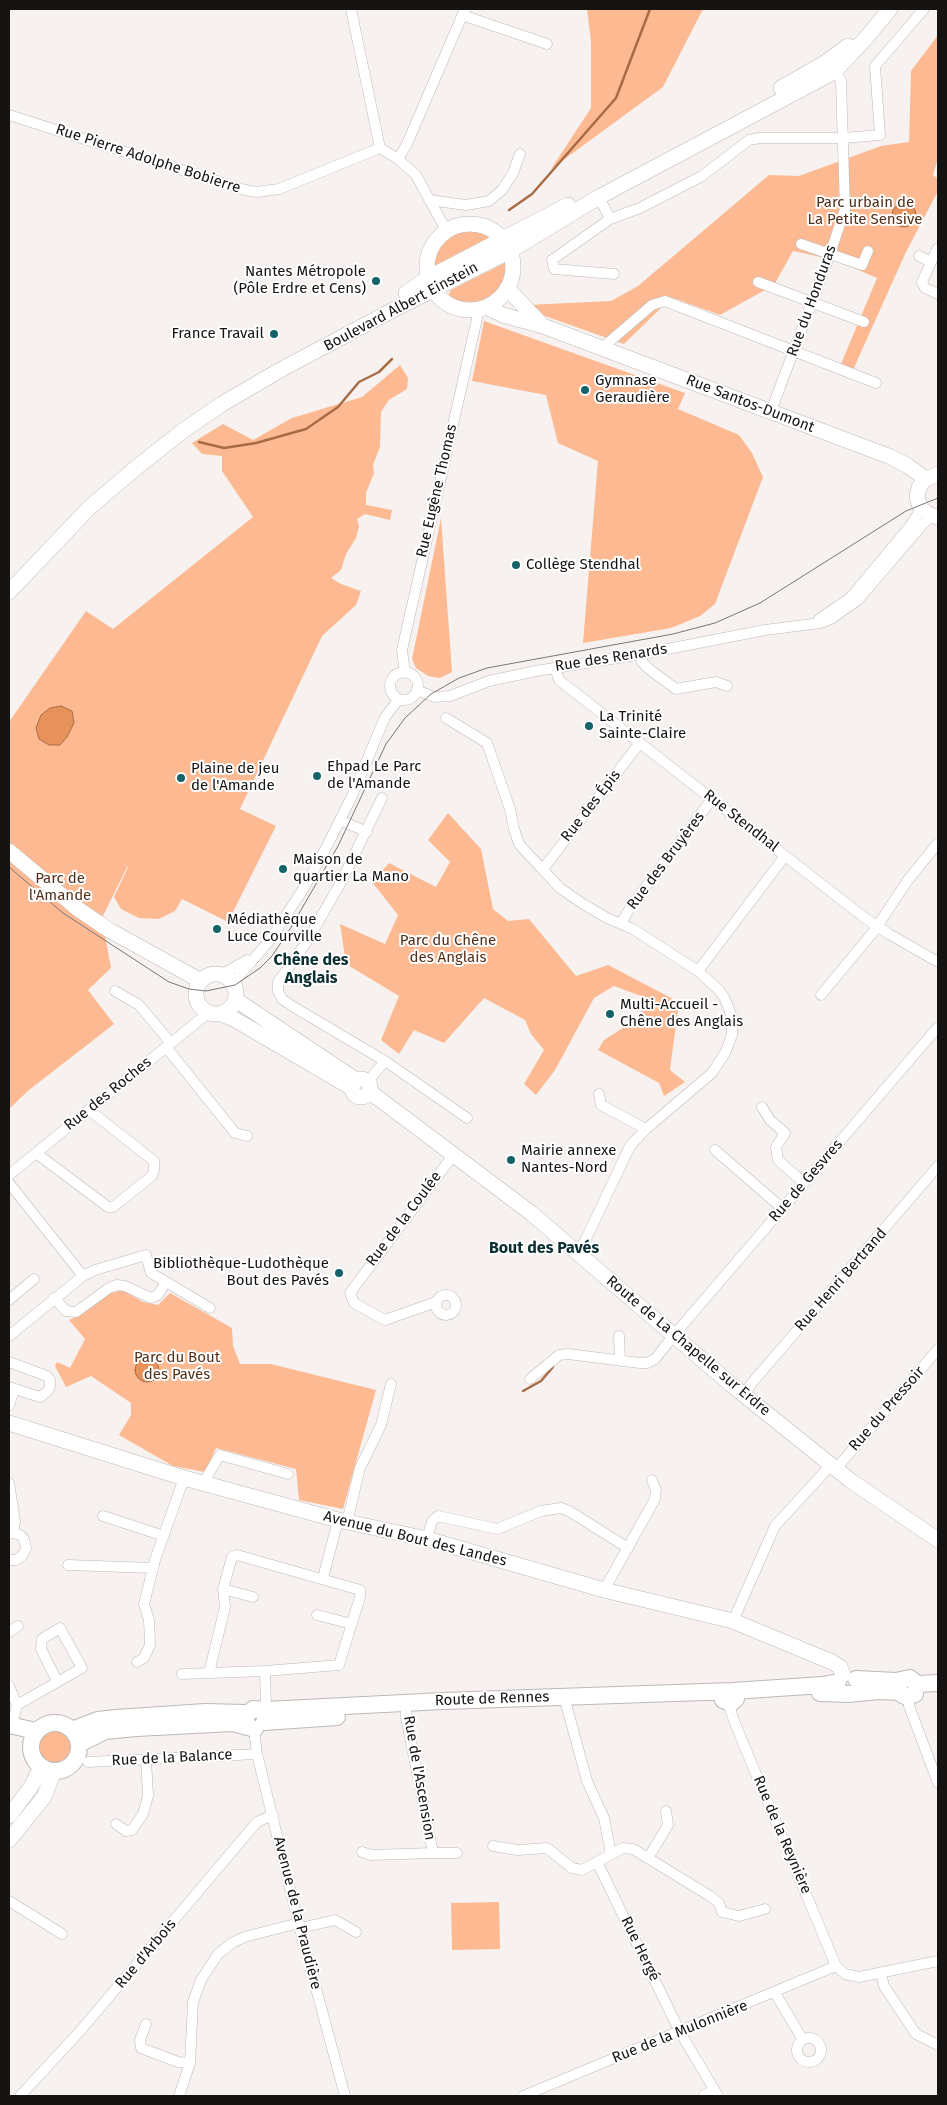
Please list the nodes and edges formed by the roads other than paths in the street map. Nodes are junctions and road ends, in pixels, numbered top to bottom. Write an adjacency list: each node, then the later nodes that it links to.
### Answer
1 (352, 9): 10 (street)
2 (883, 9): 7 (street, Boulevard Albert Einstein)
3 (890, 9): 7 (street, Boulevard Albert Einstein)
4 (924, 9): 9 (street)
5 (463, 12): 6 (street); 12 (street)
6 (547, 44)
7 (830, 67): 9 (street, Rue du Honduras); 13 (street, Boulevard Albert Einstein); 18 (street, Boulevard Albert Einstein)
8 (9, 115): 10 (street, Rue Pierre Adolphe Bobierre)
9 (843, 138): 15 (street); 21 (street, Rue du Honduras)
10 (380, 148): 12 (street)
11 (520, 154): 14 (street)
12 (398, 159): 14 (street)
13 (599, 197): 15 (street); 18 (street, Boulevard Albert Einstein)
14 (429, 200): 16 (street)
15 (610, 219): 24 (street)
16 (446, 230): 18 (street); 26 (street)
17 (801, 244): 21 (street)
18 (506, 245): 26 (street, Boulevard Albert Einstein); 27 (street)
19 (937, 249): 23 (street)
20 (868, 250): 21 (street)
21 (830, 254): 29 (street, Rue du Honduras)
22 (919, 256): 23 (street)
23 (931, 262): 28 (street)
24 (614, 274)
25 (758, 282): 29 (street)
26 (430, 284): 30 (street, Rue Santos-Dumont); 39 (street, Boulevard Albert Einstein); 40 (street, Boulevard Albert Einstein)
27 (507, 288): 30 (street); 32 (street, Rue Santos-Dumont)
28 (938, 294)
29 (812, 303): 31 (street); 34 (street, Rue du Honduras)
30 (482, 308): 32 (street, Rue Santos-Dumont); 43 (street, Rue Eugène Thomas)
31 (864, 322)
32 (543, 326): 33 (street, Rue Santos-Dumont)
33 (602, 348): 34 (street); 36 (street, Rue Santos-Dumont)
34 (793, 351): 35 (street); 36 (street, Rue du Honduras)
35 (876, 383)
36 (771, 411): 37 (street, Rue Santos-Dumont)
37 (932, 477): 38 (street)
38 (931, 514): 41 (street, Rue des Renards)
39 (9, 581)
40 (9, 592)
41 (642, 654): 42 (street, Rue des Renards); 44 (street)
42 (556, 668): 45 (street, Rue des Renards); 48 (street, Rue Stendhal)
43 (404, 673): 45 (street); 46 (street)
44 (727, 686)
45 (417, 690): 46 (street)
46 (399, 699): 51 (street)
47 (446, 718): 56 (street)
48 (639, 744): 50 (street, Rue Stendhal); 56 (street, Rue des Épis)
49 (382, 798): 52 (street)
50 (712, 800): 55 (street, Rue Stendhal); 57 (street, Rue des Bruyères)
51 (340, 820): 52 (street); 59 (street)
52 (367, 832): 70 (street)
53 (938, 843): 58 (street)
54 (9, 851): 63 (street)
55 (786, 856): 58 (street, Rue Stendhal); 61 (street)
56 (543, 869): 57 (street)
57 (621, 923): 61 (street)
58 (878, 927): 60 (street, Rue Stendhal); 65 (street)
59 (259, 953): 62 (street); 62 (street)
60 (938, 962)
61 (698, 971): 76 (street)
62 (227, 979): 63 (street); 66 (street)
63 (201, 981): 67 (street)
64 (115, 991): 69 (street)
65 (821, 995)
66 (236, 1000): 67 (street); 71 (street, Route de La Chapelle sur Erdre)
67 (214, 1013): 69 (street, Rue des Roches); 71 (street, Route de La Chapelle sur Erdre)
68 (938, 1027): 84 (street, Rue de Gesvres)
69 (168, 1045): 74 (street, Rue des Roches); 77 (street)
70 (385, 1061): 71 (street); 75 (street)
71 (362, 1085): 80 (street, Route de La Chapelle sur Erdre)
72 (599, 1094): 76 (street)
73 (762, 1107): 84 (street)
74 (89, 1110): 79 (street, Rue des Roches); 79 (street)
75 (467, 1118)
76 (646, 1129): 86 (street)
77 (246, 1136)
78 (715, 1150): 85 (street)
79 (36, 1153): 82 (street, Rue des Roches)
80 (454, 1154): 86 (street, Route de La Chapelle sur Erdre); 92 (street, Rue de la Coulée)
81 (938, 1166): 103 (street, Rue Henri Bertrand)
82 (9, 1175)
83 (9, 1183): 87 (street)
84 (804, 1183): 85 (street, Rue de Gesvres)
85 (782, 1208): 94 (street, Rue de Gesvres)
86 (577, 1252): 94 (street, Route de La Chapelle sur Erdre)
87 (83, 1276): 89 (street); 90 (street)
88 (34, 1279): 91 (street)
89 (166, 1282): 90 (street); 93 (street)
90 (54, 1298): 95 (street)
91 (9, 1300)
92 (436, 1302)
93 (210, 1308)
94 (674, 1335): 98 (street, Rue de Gesvres); 103 (street, Route de La Chapelle sur Erdre)
95 (9, 1336)
96 (619, 1336): 98 (street)
97 (938, 1349): 106 (street, Rue du Pressoir)
98 (620, 1360): 100 (street)
99 (9, 1362): 102 (street)
100 (530, 1379)
101 (391, 1384): 113 (street)
102 (12, 1388): 104 (street)
103 (745, 1396): 106 (street, Route de La Chapelle sur Erdre)
104 (9, 1406)
105 (9, 1423): 108 (street, Avenue du Bout des Landes)
106 (834, 1467): 117 (street, Route de La Chapelle sur Erdre); 127 (street, Rue du Pressoir)
107 (288, 1474): 111 (street)
108 (184, 1478): 111 (street, Avenue du Bout des Landes); 115 (street)
109 (652, 1480): 118 (street)
110 (9, 1483): 114 (street)
111 (203, 1483): 113 (street, Avenue du Bout des Landes)
112 (103, 1516): 115 (street)
113 (343, 1521): 116 (street, Avenue du Bout des Landes); 122 (street)
114 (11, 1533): 119 (street)
115 (164, 1536): 121 (street)
116 (427, 1539): 118 (street); 124 (street, Avenue du Bout des Landes)
117 (938, 1540)
118 (628, 1548): 124 (street)
119 (9, 1560)
120 (68, 1565): 121 (street)
121 (153, 1568): 131 (street)
122 (323, 1578): 123 (street); 128 (street)
123 (223, 1589): 125 (street); 133 (street)
124 (604, 1590): 127 (street, Avenue du Bout des Landes)
125 (253, 1597)
126 (317, 1615): 128 (street)
127 (733, 1621): 137 (street, Avenue du Bout des Landes)
128 (352, 1624): 132 (street)
129 (18, 1626): 130 (street)
130 (9, 1632)
131 (137, 1662)
132 (265, 1671): 133 (street); 144 (street, Avenue de la Praudière)
133 (209, 1673): 134 (street)
134 (182, 1674)
135 (57, 1681): 135 (street); 142 (street)
136 (938, 1683): 139 (main road, Route de Rennes)
137 (846, 1684): 139 (main road, Route de Rennes); 140 (main road, Route de Rennes)
138 (9, 1686): 142 (street)
139 (907, 1688): 152 (street)
140 (730, 1697): 141 (main road, Route de Rennes); 143 (main road, Route de Rennes); 171 (street, Rue de la Reynière)
141 (566, 1704): 143 (main road, Route de Rennes); 159 (street)
142 (17, 1706): 145 (street)
143 (406, 1708): 144 (main road, Route de Rennes); 161 (street, Rue de l'Ascension)
144 (256, 1718): 146 (main road, Route de Rennes); 148 (street, Avenue de la Praudière)
145 (10, 1729): 147 (main road)
146 (76, 1737): 147 (main road); 151 (main road)
147 (33, 1738): 151 (main road)
148 (257, 1754): 149 (street, Rue de la Balance); 154 (street, Avenue de la Praudière)
149 (146, 1759): 150 (street, Rue de la Balance); 156 (street)
150 (88, 1762)
151 (47, 1769): 155 (street); 157 (street)
152 (938, 1783)
153 (666, 1811): 163 (street)
154 (273, 1815): 167 (street, Avenue de la Praudière); 180 (street, Rue d'Arbois)
155 (9, 1816)
156 (116, 1824)
157 (9, 1840)
158 (493, 1846): 164 (street)
159 (611, 1850): 163 (street); 164 (street)
160 (362, 1852): 161 (street, Rue de l'Ascension)
161 (432, 1853): 162 (street, Rue de l'Ascension)
162 (457, 1853)
163 (648, 1858): 166 (street)
164 (598, 1864): 175 (street, Rue Hergé)
165 (9, 1901): 169 (street)
166 (765, 1909)
167 (299, 1925): 168 (street); 178 (street); 182 (street, Avenue de la Praudière)
168 (356, 1932)
169 (62, 1934)
170 (938, 1962): 172 (street)
171 (836, 1966): 172 (street); 173 (street, Rue de la Mulonnière)
172 (882, 1973): 177 (street)
173 (775, 1993): 175 (street, Rue de la Mulonnière); 176 (street)
174 (146, 2024): 178 (street)
175 (680, 2032): 179 (street, Rue Hergé); 183 (street, Rue de la Mulonnière)
176 (803, 2040)
177 (938, 2045)
178 (190, 2063): 181 (street)
179 (716, 2093): 184 (street)
180 (20, 2096)
181 (179, 2096)
182 (345, 2096)
183 (523, 2096)
184 (703, 2096)

